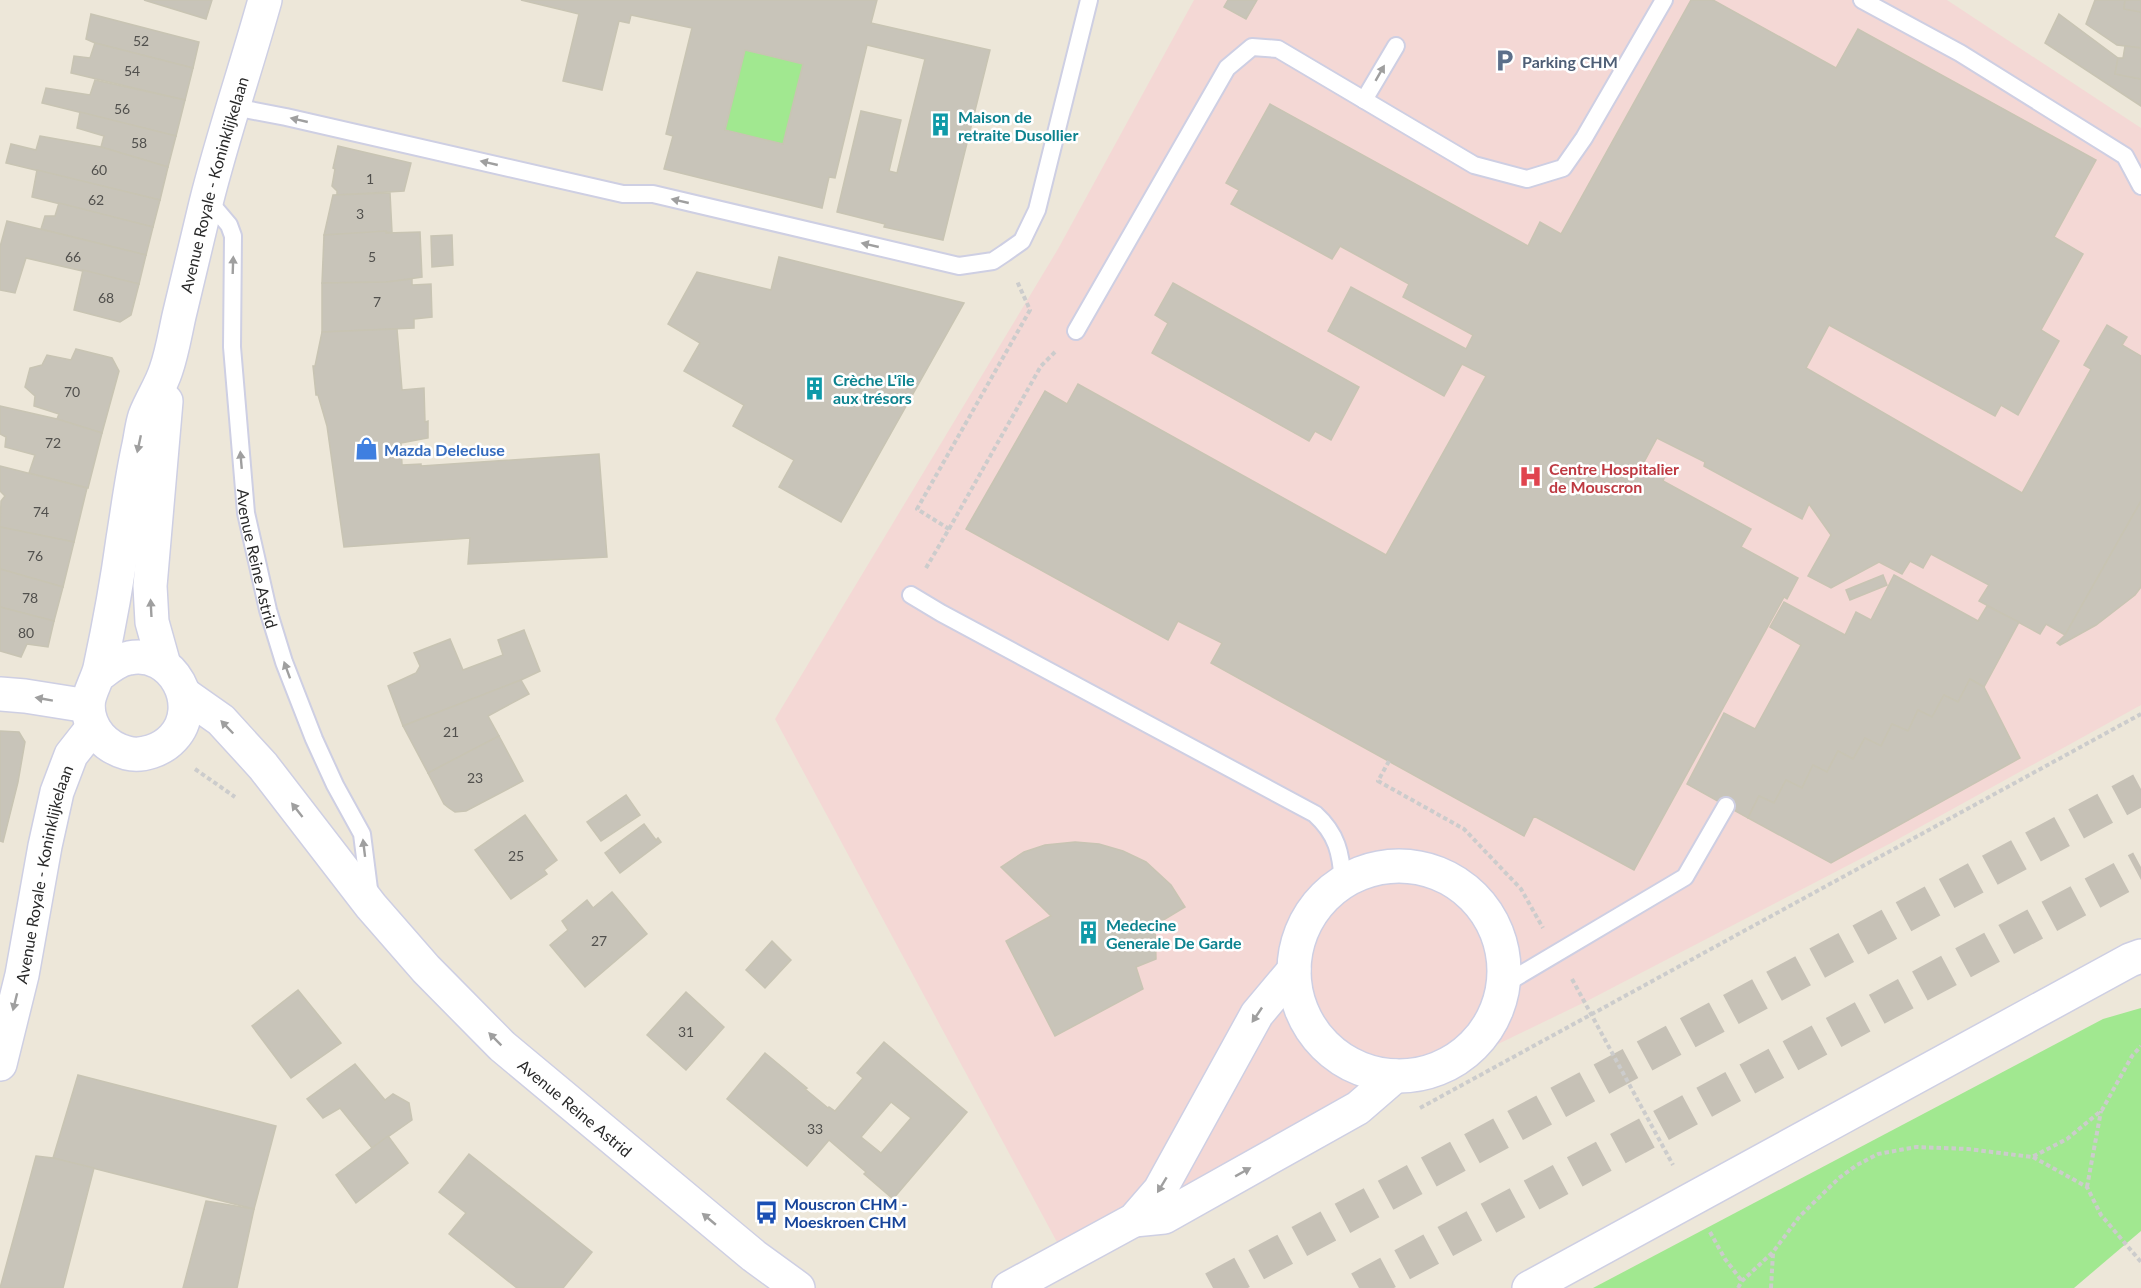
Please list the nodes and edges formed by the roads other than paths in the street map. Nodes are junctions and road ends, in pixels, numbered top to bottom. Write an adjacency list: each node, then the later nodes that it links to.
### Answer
1 (265, 0): 7 (main road, Avenue Royale - Koninklijkelaan)
2 (1089, 0): 7 (lane, one-way to 7)
3 (1664, 0): 6 (lane)
4 (1862, 0): 8 (lane)
5 (1395, 46): 6 (lane, one-way to 5)
6 (1364, 100): 10 (lane)
7 (234, 107): 9 (main road, Avenue Royale - Koninklijkelaan)
8 (2141, 186)
9 (207, 199): 11 (main road, Avenue Royale - Koninklijkelaan); 20 (lane, Avenue Reine Astrid, one-way to 9)
10 (1076, 331)
11 (166, 370): 13 (main road, Avenue Royale - Koninklijkelaan, one-way to 11); 14 (main road, Avenue Royale - Koninklijkelaan, one-way to 14)
12 (911, 595): 19 (lane)
13 (164, 665): 14 (main road); 16 (main road, Avenue Royale - Koninklijkelaan)
14 (99, 675): 17 (main road, Avenue Royale - Koninklijkelaan)
15 (0, 694): 17 (main road, one-way to 15)
16 (184, 694): 17 (main road); 20 (main road, Avenue Reine Astrid, one-way to 16)
17 (90, 717): 24 (main road, Avenue Royale - Koninklijkelaan, one-way to 24)
18 (1726, 806): 23 (lane)
19 (1343, 882): 22 (main road); 23 (main road)
20 (371, 906): 29 (main road, Avenue Reine Astrid, one-way to 20)
21 (2141, 956): 33 (main road)
22 (1294, 970): 25 (main road); 26 (main road, one-way to 26)
23 (1503, 985): 25 (main road)
24 (0, 1064)
25 (1395, 1076): 27 (main road, one-way to 25)
26 (1185, 1143): 27 (main road); 28 (main road, one-way to 28)
27 (1213, 1190): 28 (main road)
28 (1134, 1220): 32 (main road)
29 (754, 1256): 30 (main road); 31 (main road, Avenue Reine Astrid)
30 (770, 1288)
31 (798, 1288)
32 (1009, 1288)
33 (1529, 1288)

